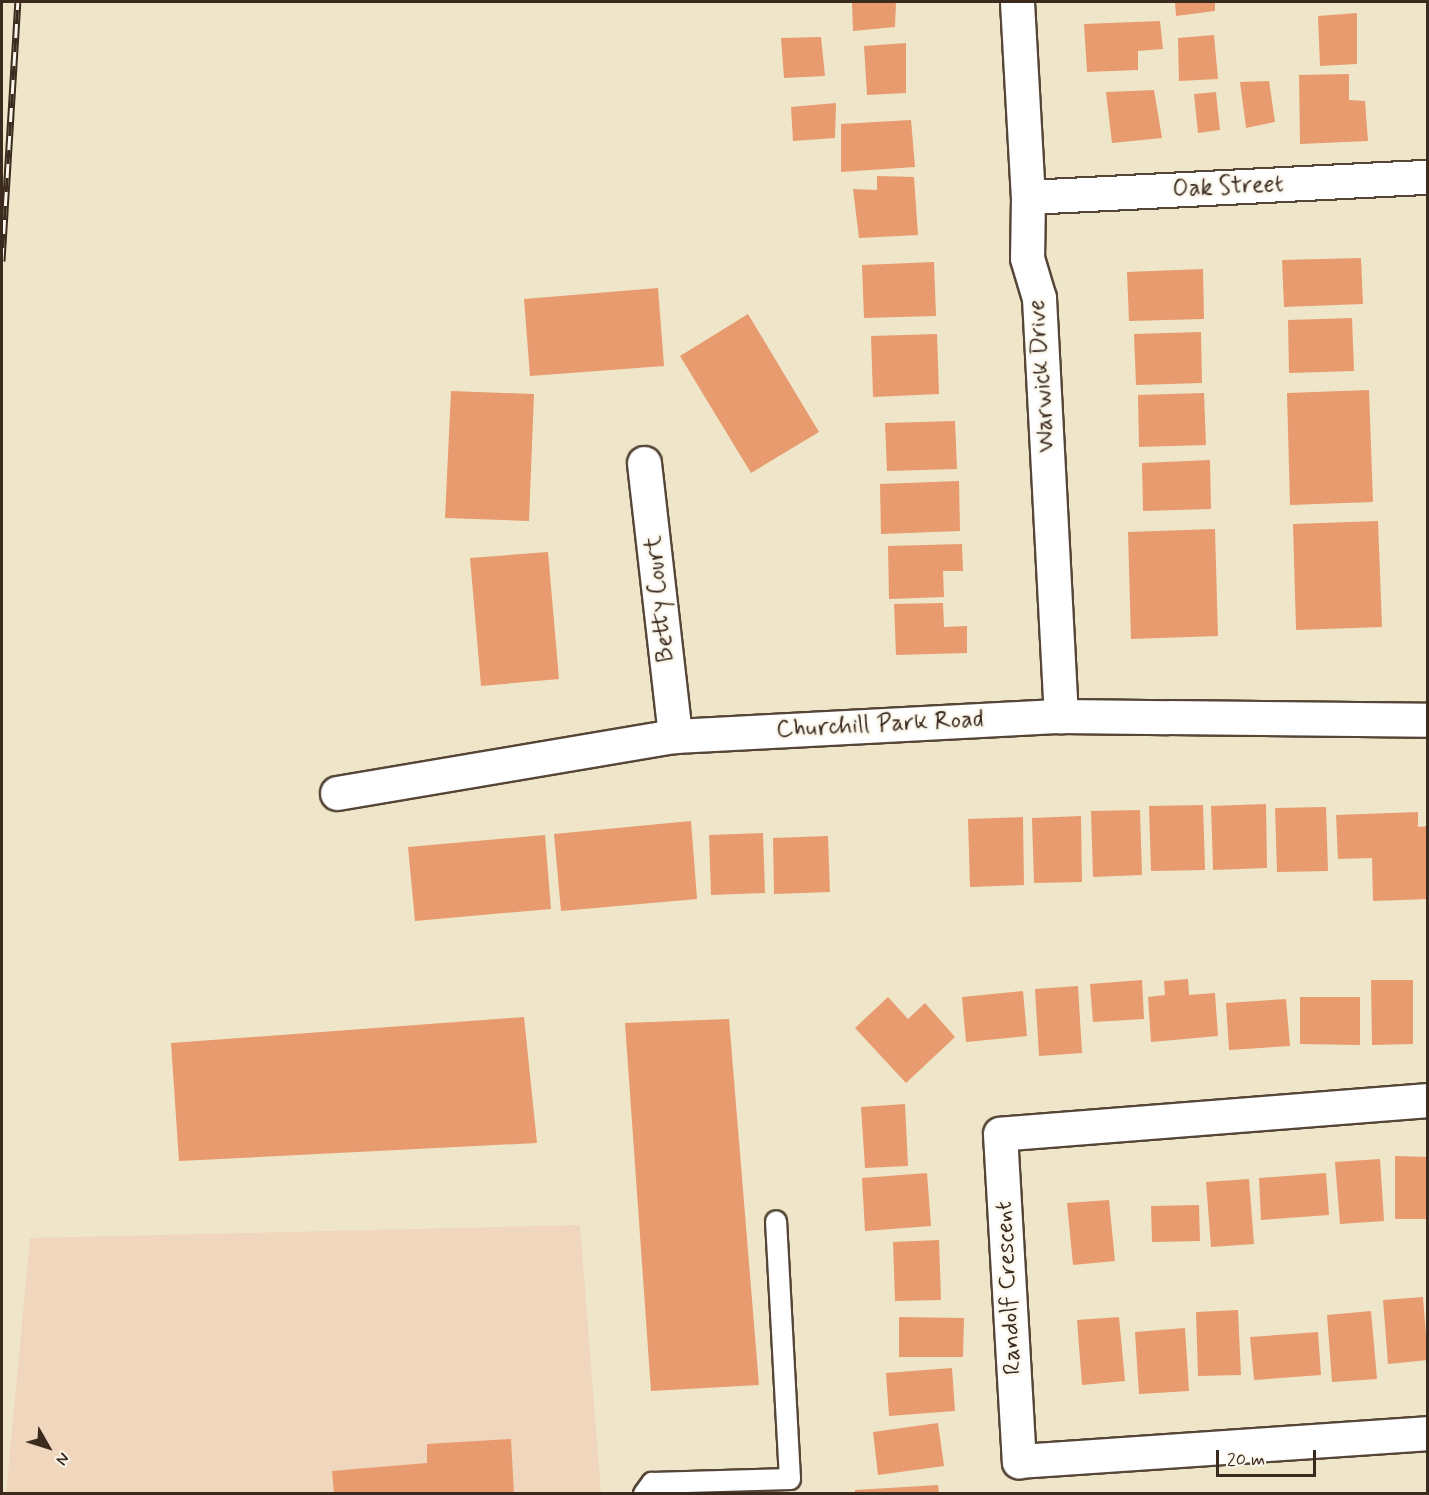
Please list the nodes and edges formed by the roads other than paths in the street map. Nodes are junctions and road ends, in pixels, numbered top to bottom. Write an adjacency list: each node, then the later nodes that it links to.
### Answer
1 (1017, 2): 3 (street, Warwick Drive)
2 (1428, 177): 3 (street, Oak Street)
3 (1029, 197): 5 (street, Warwick Drive)
4 (644, 463): 7 (street, Betty Court)
5 (1062, 716): 6 (street, Churchill Park Road); 7 (street, Churchill Park Road)
6 (1428, 720)
7 (675, 736): 8 (street, Churchill Park Road)
8 (337, 793)
9 (1428, 1100): 11 (street, Randolf Crescent)
10 (776, 1221): 12 (lane)
11 (1428, 1433)
12 (644, 1494)

